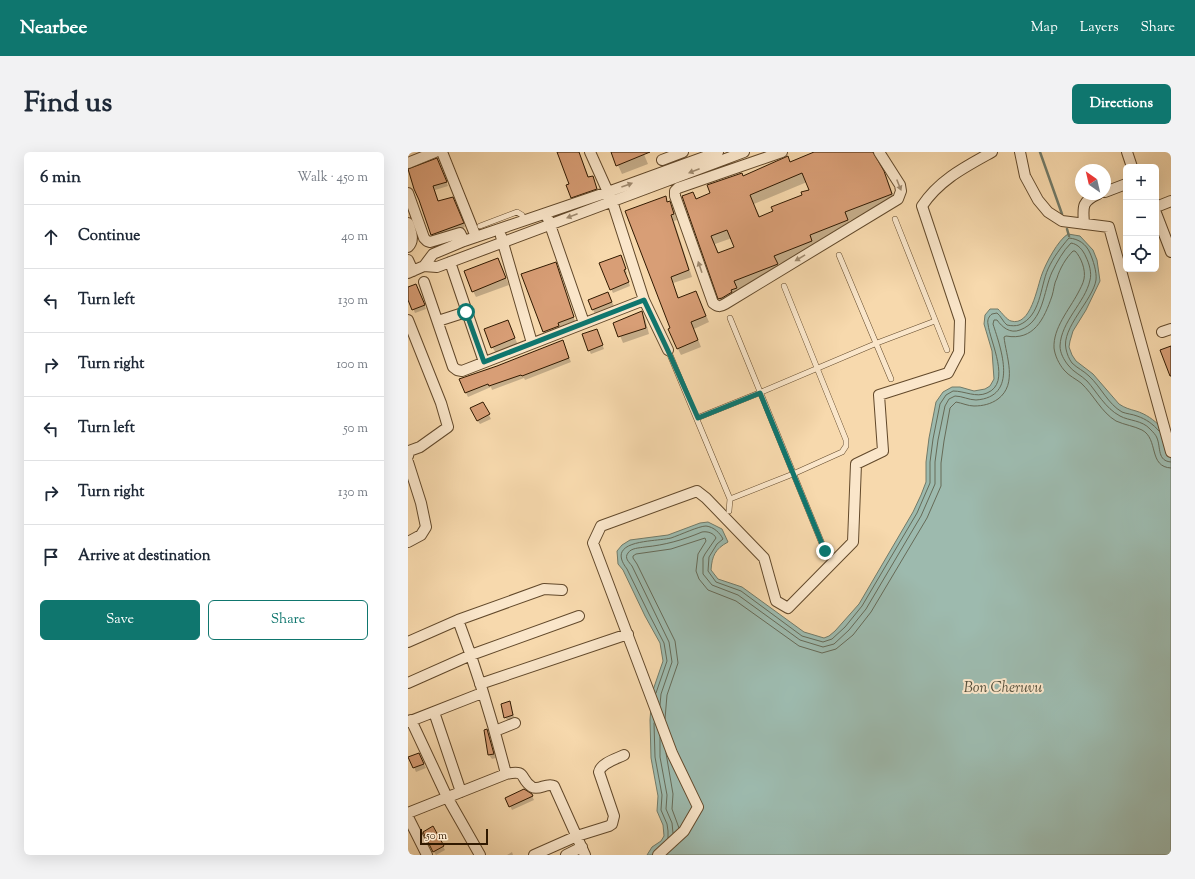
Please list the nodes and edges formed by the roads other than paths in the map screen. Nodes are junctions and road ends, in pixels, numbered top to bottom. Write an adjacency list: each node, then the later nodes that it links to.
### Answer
1 (435, 152): 13 (street)
2 (442, 152): 32 (street)
3 (590, 152): 19 (street)
4 (683, 152): 12 (street)
5 (718, 152): 15 (street)
6 (744, 152): 19 (street, one-way to 19)
7 (782, 152): 8 (street, one-way to 7)
8 (879, 152)
9 (992, 152): 71 (street)
10 (1020, 152): 28 (street)
11 (1127, 152): 14 (street)
12 (660, 156): 15 (street)
13 (408, 163)
14 (1131, 164)
15 (666, 172): 19 (street, one-way to 15)
16 (1123, 185): 17 (street)
17 (1111, 190)
18 (408, 193): 33 (street)
19 (610, 197): 23 (street); 29 (street, one-way to 29); 44 (street)
20 (1088, 200): 28 (street)
21 (1171, 201): 22 (street)
22 (1159, 206)
23 (546, 214): 25 (street); 29 (street)
24 (895, 219): 49 (lane)
25 (524, 221): 30 (lane); 31 (street)
26 (1159, 221): 36 (street)
27 (408, 223): 35 (street)
28 (1084, 224): 60 (street)
29 (550, 225): 34 (street); 50 (street)
30 (480, 226)
31 (498, 230): 32 (street); 34 (street)
32 (476, 237): 33 (street)
33 (464, 241): 40 (street)
34 (503, 242): 39 (street); 51 (street)
35 (408, 247)
36 (1171, 252)
37 (840, 254): 52 (lane)
38 (408, 260): 41 (street)
39 (450, 262): 40 (street); 45 (street)
40 (424, 266): 41 (street)
41 (410, 272)
42 (424, 282): 48 (street)
43 (784, 286): 56 (lane)
44 (644, 300): 50 (street); 53 (street)
45 (466, 312): 48 (street); 55 (street)
46 (730, 318): 58 (lane)
47 (408, 320): 61 (street)
48 (438, 321): 55 (street)
49 (935, 321): 52 (lane); 54 (lane)
50 (584, 323): 51 (street)
51 (532, 343): 55 (street)
52 (877, 343): 56 (lane); 57 (lane)
53 (668, 350): 59 (lane)
54 (947, 350)
55 (484, 362)
56 (818, 368): 58 (lane); 63 (lane)
57 (891, 378)
58 (760, 393): 59 (lane); 63 (lane)
59 (698, 418): 64 (lane)
60 (1171, 452)
61 (408, 456)
62 (408, 462): 66 (street)
63 (794, 474): 64 (lane); 67 (lane)
64 (730, 499): 65 (lane)
65 (729, 511)
66 (408, 542)
67 (825, 551)
68 (562, 590): 70 (street)
69 (579, 616): 73 (street)
70 (458, 620): 72 (street); 73 (street)
71 (628, 634): 75 (street); 92 (street)
72 (408, 642)
73 (471, 655): 74 (street); 75 (street)
74 (408, 683)
75 (481, 689): 76 (street); 79 (street)
76 (434, 712): 77 (street); 82 (street)
77 (410, 721): 83 (street)
78 (515, 723): 79 (street)
79 (495, 731): 81 (street)
80 (624, 756): 86 (street)
81 (506, 774): 82 (street); 86 (street)
82 (461, 792): 83 (street)
83 (447, 797): 84 (street); 89 (street)
84 (408, 813)
85 (408, 817): 88 (street)
86 (577, 836): 87 (street); 90 (street)
87 (583, 851): 91 (street)
88 (427, 855)
89 (480, 855)
90 (534, 855)
91 (566, 855)
92 (658, 855)

